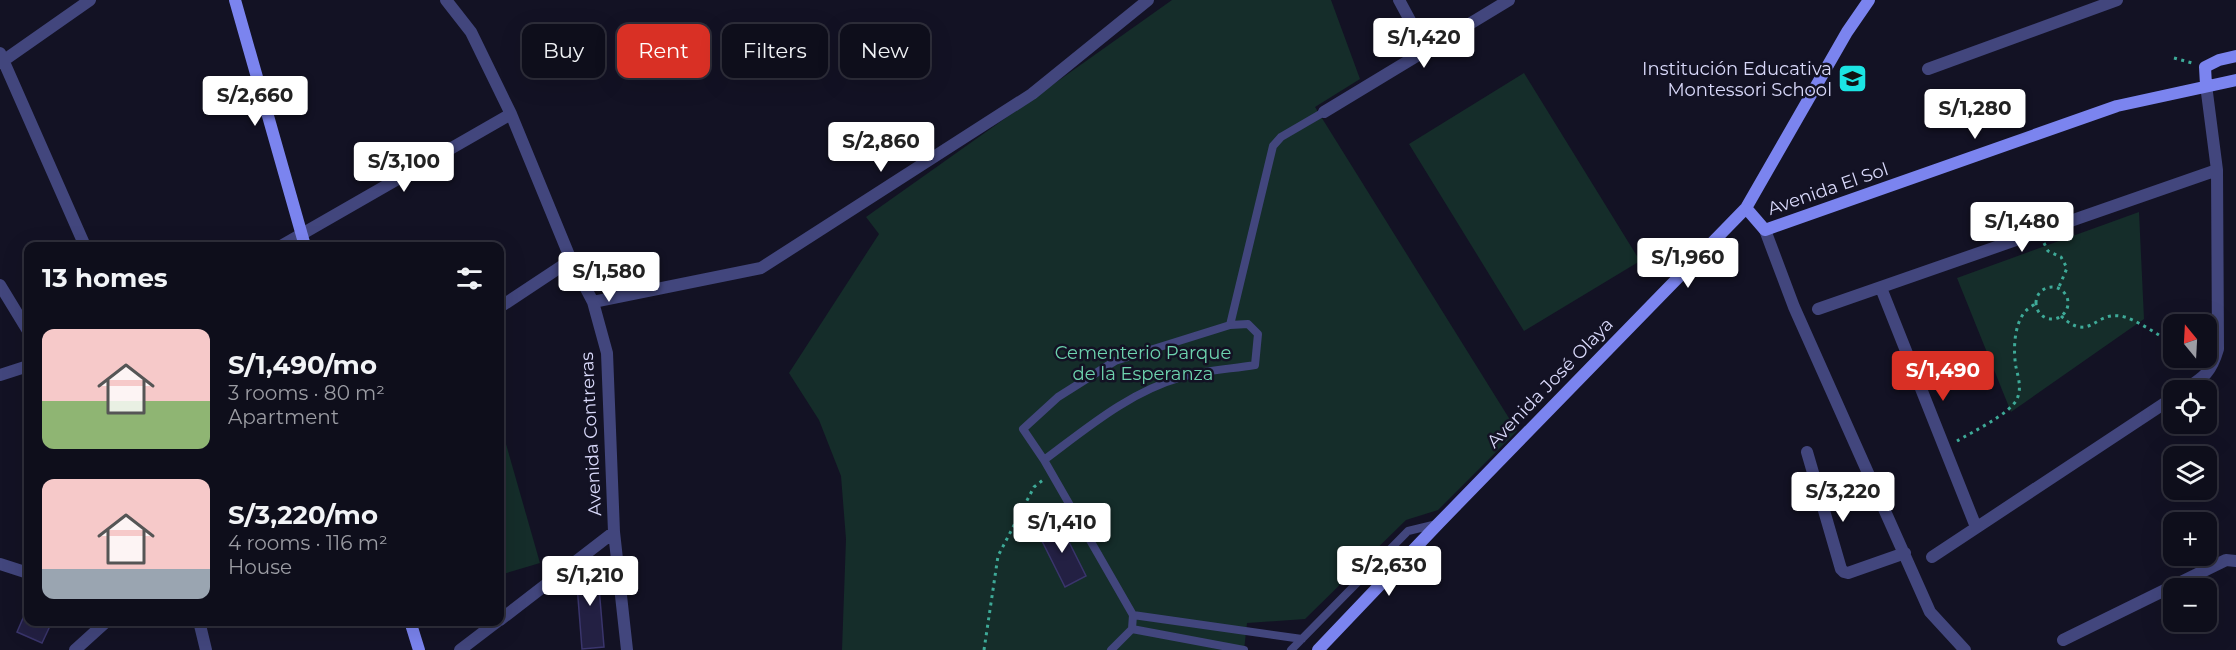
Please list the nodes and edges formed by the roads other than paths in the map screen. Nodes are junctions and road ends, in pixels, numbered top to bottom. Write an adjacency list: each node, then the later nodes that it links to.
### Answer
1 (90, 0): 11 (street)
2 (235, 0): 20 (street)
3 (446, 0): 16 (street, Avenida Contreras)
4 (1148, 0): 25 (street)
5 (1399, 0): 9 (street)
6 (1509, 0): 9 (street)
7 (1869, 0): 18 (street, Avenida José Olaya)
8 (2117, 0): 12 (street)
9 (1426, 50): 15 (street)
10 (2236, 56): 14 (street)
11 (1, 59): 21 (street)
12 (1928, 69)
13 (2236, 80): 14 (street, Avenida El Sol)
14 (2206, 85): 17 (street); 19 (street, Avenida El Sol)
15 (1324, 111): 29 (lane)
16 (511, 114): 20 (street); 22 (street, Avenida Contreras)
17 (2217, 170): 24 (street); 32 (street)
18 (1746, 208): 19 (street, Avenida El Sol); 36 (street, Avenida José Olaya)
19 (1765, 230): 39 (street)
20 (303, 240)
21 (83, 242)
22 (571, 260): 25 (street, Avenida Contreras); 26 (street)
23 (0, 285): 28 (street)
24 (1881, 288): 27 (street); 37 (street)
25 (593, 302): 38 (street, Avenida Contreras)
26 (504, 304)
27 (1818, 309)
28 (24, 324)
29 (1230, 325): 35 (lane); 35 (lane)
30 (24, 367): 31 (street)
31 (0, 375)
32 (2199, 380)
33 (2163, 404): 37 (street)
34 (1807, 452): 39 (street)
35 (1044, 460): 44 (lane)
36 (1438, 524): 51 (lane); 61 (street, Avenida José Olaya)
37 (1976, 527): 40 (street)
38 (614, 532): 45 (street); 57 (street, Avenida Contreras)
39 (1905, 553): 62 (street)
40 (1932, 557)
41 (2236, 561): 52 (street)
42 (0, 564): 43 (street)
43 (24, 572)
44 (1133, 615): 50 (lane); 51 (lane)
45 (504, 616)
46 (101, 626): 53 (street)
47 (199, 626): 54 (street)
48 (411, 626): 55 (street)
49 (491, 626): 56 (street)
50 (1132, 629): 58 (lane); 59 (lane)
51 (1302, 639): 60 (lane)
52 (2063, 640)
53 (75, 650)
54 (206, 650)
55 (418, 650)
56 (460, 650)
57 (627, 650)
58 (1110, 650)
59 (1244, 650)
60 (1291, 650)
61 (1318, 650)
62 (1965, 650)

